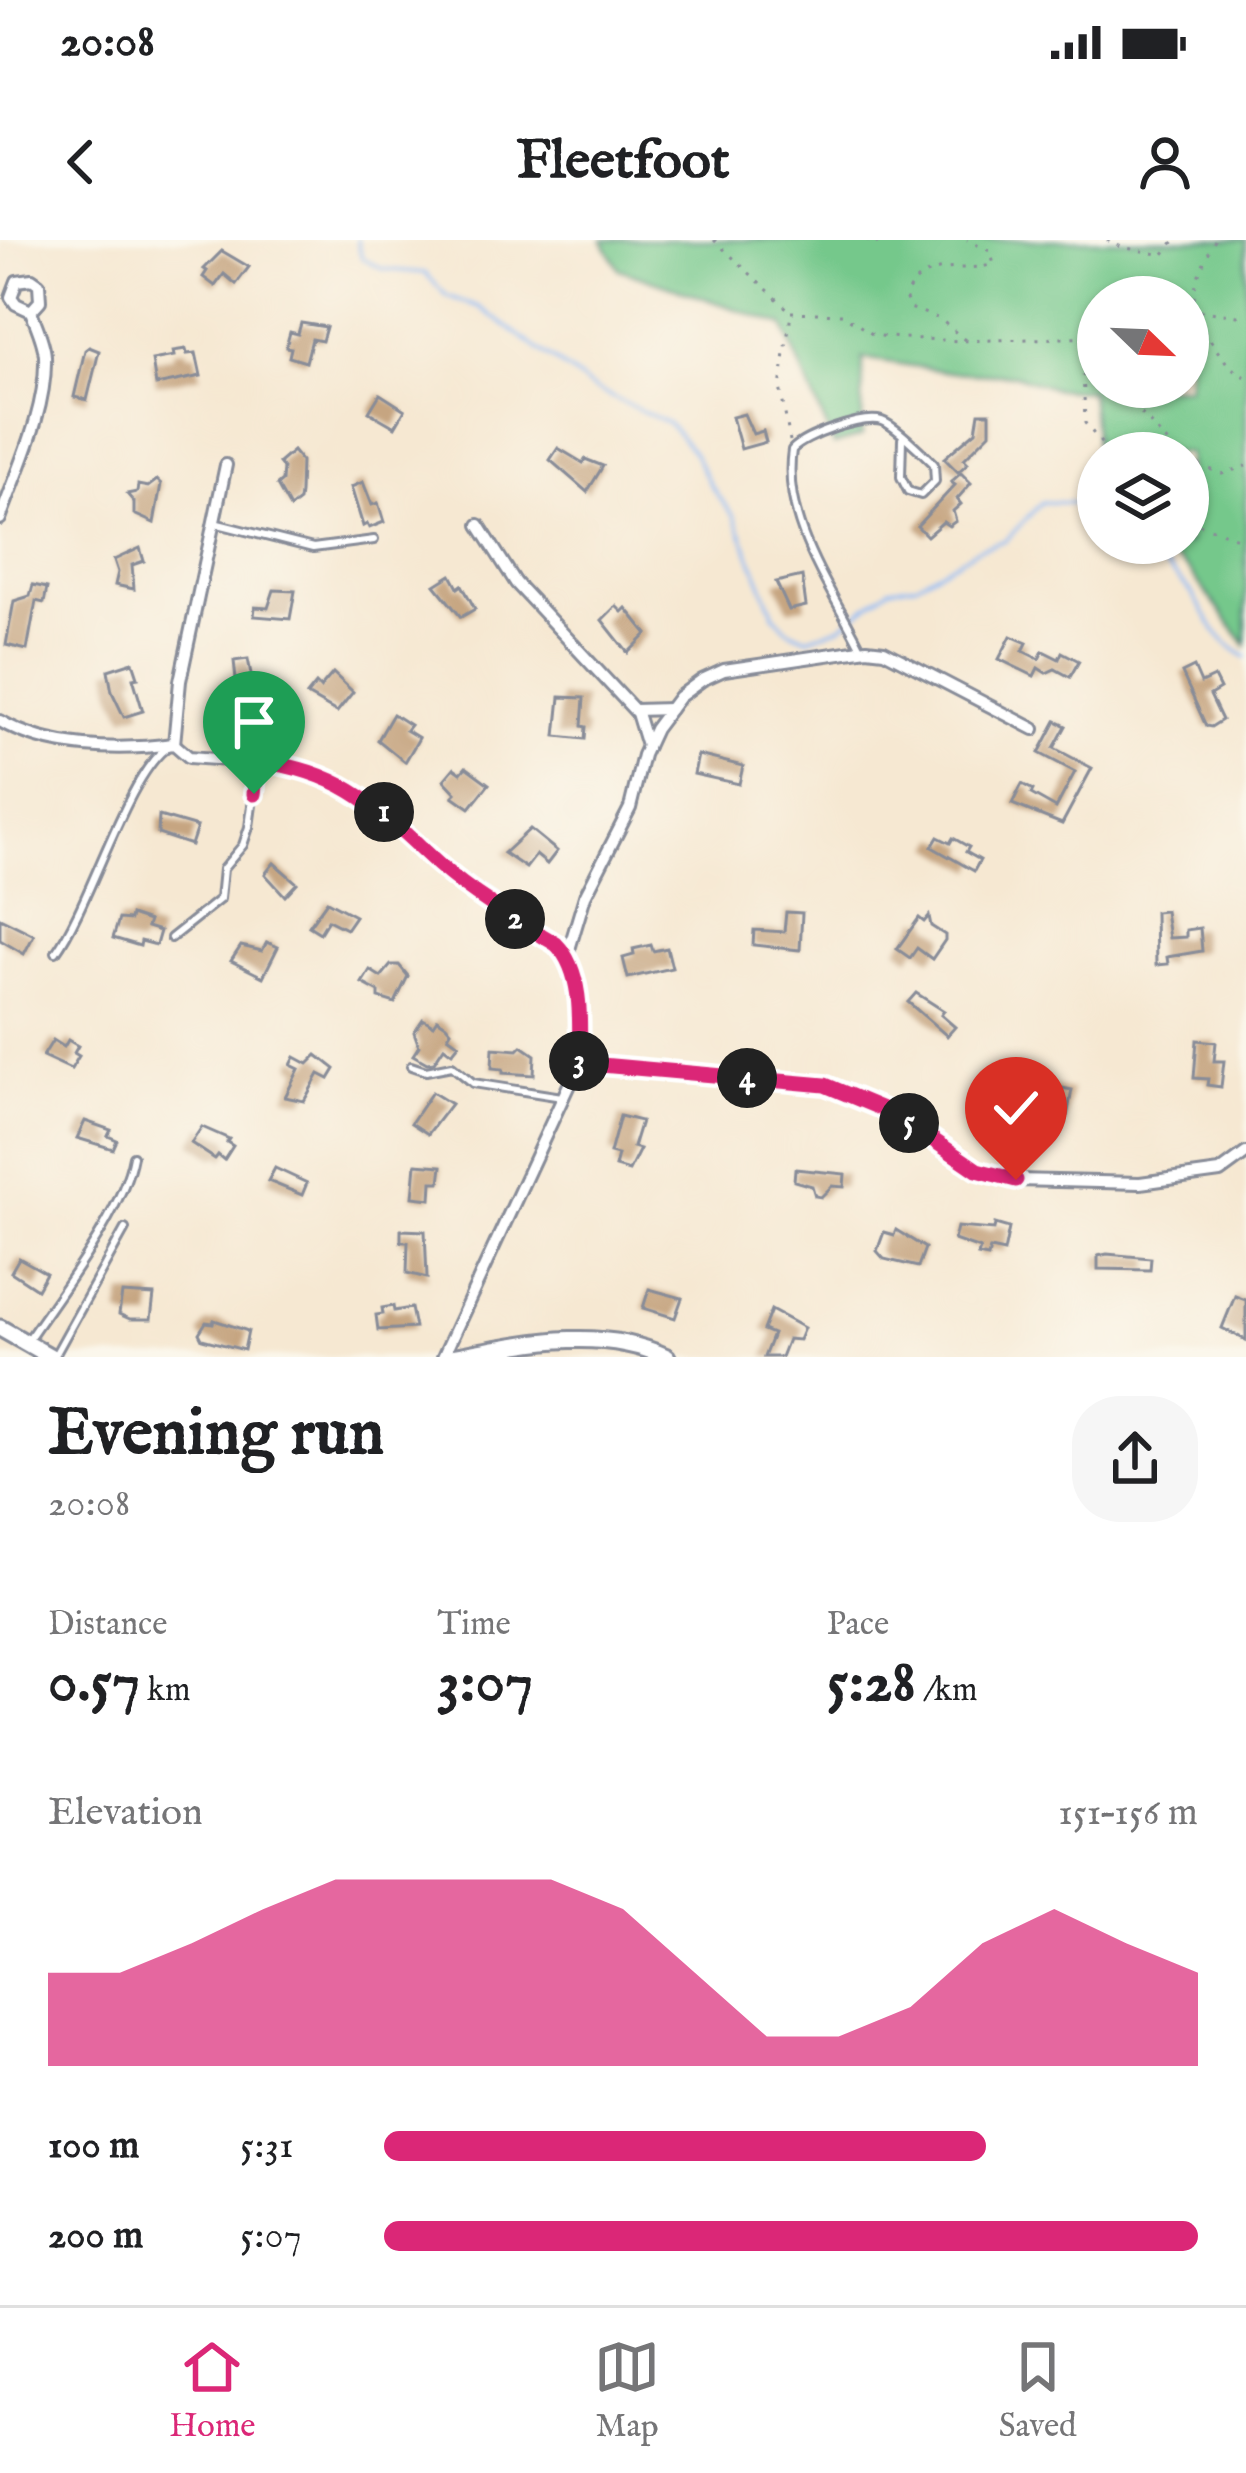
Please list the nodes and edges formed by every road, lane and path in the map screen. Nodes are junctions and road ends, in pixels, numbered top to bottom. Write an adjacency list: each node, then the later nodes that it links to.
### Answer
1 (714, 240): 11 (path)
2 (867, 240): 3 (path)
3 (881, 240)
4 (967, 240): 15 (path)
5 (1107, 240): 6 (path)
6 (1174, 240)
7 (1215, 240): 8 (path)
8 (1197, 276)
9 (31, 311): 24 (street)
10 (1209, 311): 12 (path)
11 (791, 312): 15 (path); 20 (path)
12 (1246, 313)
13 (1077, 338): 15 (path)
14 (1209, 339): 16 (path)
15 (966, 341)
16 (1246, 376)
17 (1136, 408): 18 (path)
18 (1158, 432)
19 (902, 439): 19 (lane); 20 (lane)
20 (792, 450): 30 (lane)
21 (226, 465): 25 (street)
22 (1246, 466): 23 (path)
23 (1209, 469)
24 (0, 519)
25 (214, 523): 28 (lane); 35 (street)
26 (479, 525): 32 (street)
27 (1209, 528): 29 (path)
28 (374, 540)
29 (1246, 541)
30 (862, 650): 31 (street); 34 (street)
31 (670, 709): 32 (street); 36 (street)
32 (635, 710): 36 (street)
33 (0, 721): 35 (street)
34 (1034, 729)
35 (174, 744): 37 (street); 39 (lane)
36 (647, 746): 40 (street)
37 (258, 761): 38 (lane); 40 (street)
38 (171, 938)
39 (56, 952)
40 (567, 956): 41 (street)
41 (579, 1063): 43 (street); 44 (street)
42 (411, 1066): 43 (lane)
43 (562, 1097): 51 (street)
44 (1246, 1153)
45 (133, 1156): 48 (lane)
46 (125, 1229): 50 (lane)
47 (0, 1328): 48 (street)
48 (26, 1342): 50 (street)
49 (496, 1353): 51 (street); 52 (street)
50 (53, 1357)
51 (447, 1357)
52 (667, 1357)

